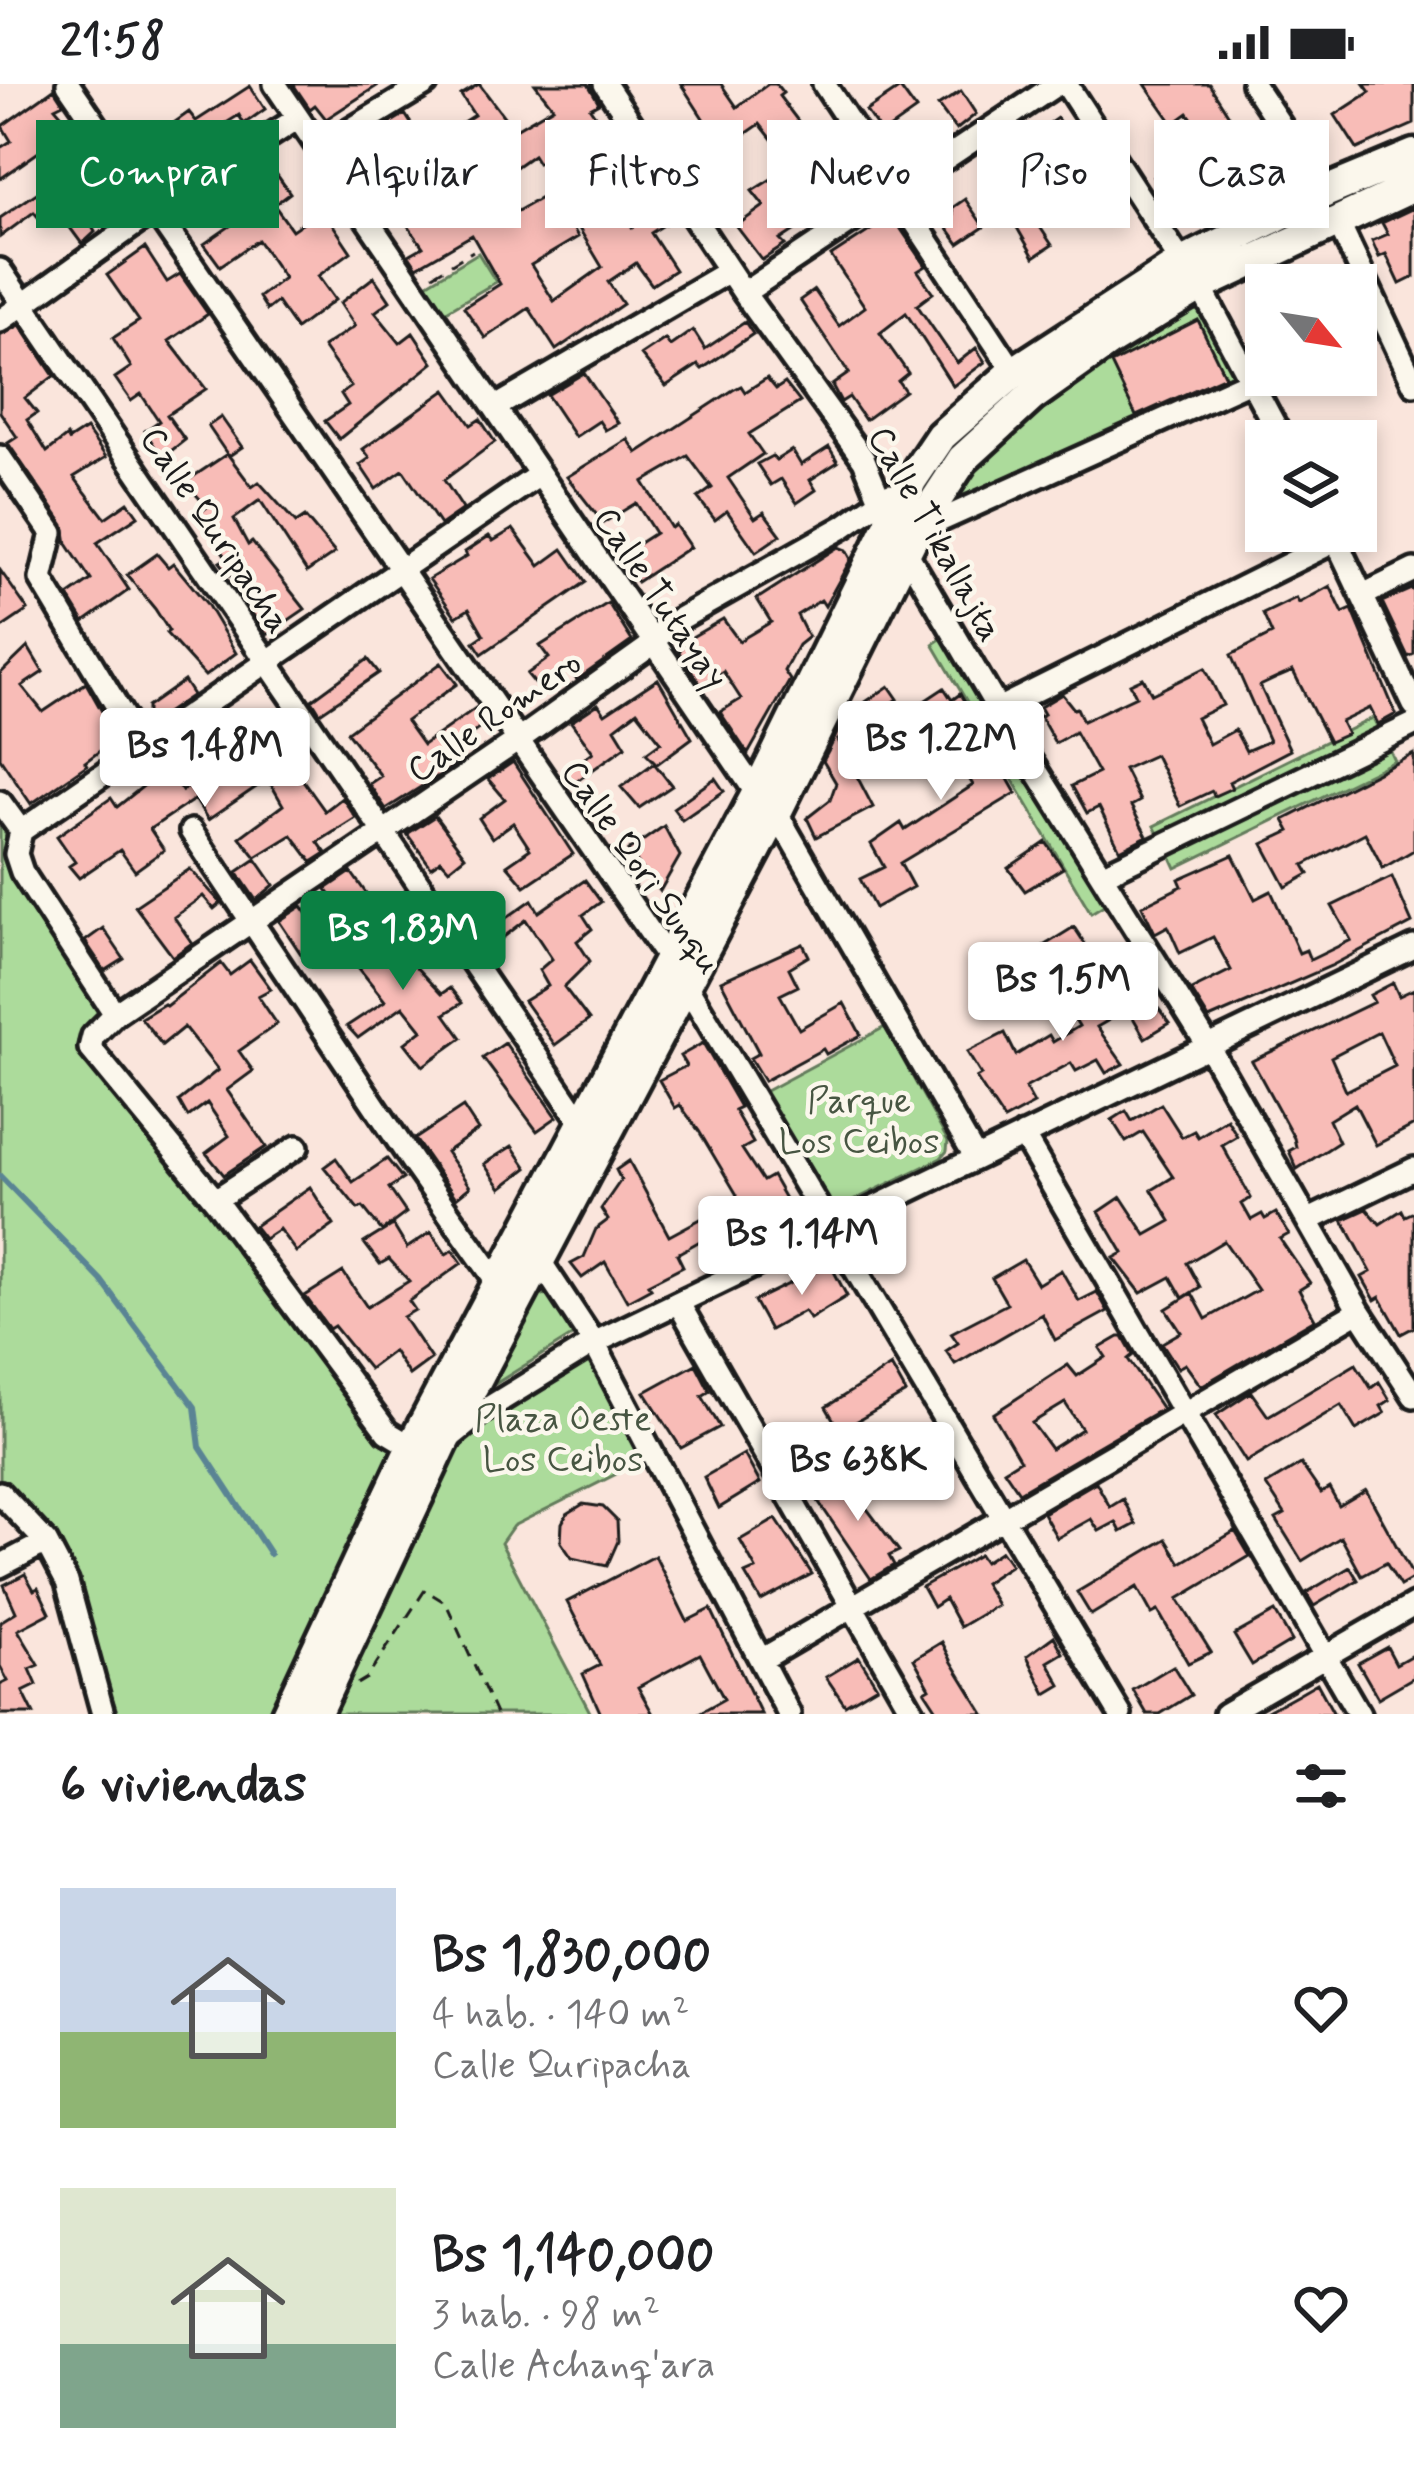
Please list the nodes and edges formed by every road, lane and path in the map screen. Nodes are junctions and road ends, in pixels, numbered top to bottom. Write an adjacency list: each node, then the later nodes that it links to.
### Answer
1 (68, 84): 9 (street, Calle Qori Sunqu)
2 (275, 84): 8 (street, Calle Tutayay)
3 (426, 84): 10 (street)
4 (604, 84): 25 (street, Calle T'ikallajta)
5 (824, 84): 11 (street)
6 (1061, 84): 14 (street); 26 (street)
7 (1253, 84): 17 (street)
8 (298, 118): 12 (street, Calle Tutayay); 13 (street)
9 (93, 120)
10 (367, 120)
11 (848, 120)
12 (303, 125)
13 (279, 130)
14 (953, 155)
15 (1414, 155): 17 (main road)
16 (1414, 186): 17 (main road)
17 (1331, 206): 26 (main road); 34 (street)
18 (130, 228): 29 (street)
19 (167, 228): 41 (street, Calle Qori Sunqu)
20 (373, 228): 27 (street, Calle Tutayay)
21 (843, 228): 28 (street)
22 (919, 228): 31 (street)
23 (472, 251): 27 (path)
24 (0, 270): 29 (street, Calle Quripacha)
25 (730, 271): 28 (street, Calle T'ikallajta); 35 (street)
26 (1191, 274): 31 (main road); 32 (street); 38 (main road)
27 (413, 286): 35 (street, Calle Tutayay)
28 (744, 293): 38 (street, Calle T'ikallajta)
29 (24, 304): 30 (street); 45 (street, Calle Quripacha)
30 (0, 321)
31 (1013, 372): 38 (main road)
32 (1245, 372)
33 (1245, 383): 38 (street, Calle Romero)
34 (1414, 384)
35 (496, 406): 37 (street, Calle Tutayay)
36 (0, 457): 50 (street)
37 (539, 475): 41 (street); 44 (street, Calle Tutayay)
38 (899, 527): 44 (street, Calle Romero); 47 (street, Calle T'ikallajta); 52 (main road)
39 (1304, 552): 47 (street)
40 (1343, 552): 43 (street)
41 (401, 568): 45 (street); 49 (street, Calle Qori Sunqu)
42 (1414, 570): 43 (street)
43 (1363, 595): 46 (street)
44 (653, 644): 49 (street, Calle Romero); 52 (street, Calle Tutayay)
45 (266, 661): 50 (street); 55 (street, Calle Quripacha)
46 (1414, 705)
47 (998, 710): 56 (street, Calle T'ikallajta)
48 (1414, 724): 56 (street)
49 (517, 741): 55 (street, Calle Romero); 59 (street, Calle Qori Sunqu)
50 (142, 748): 54 (street)
51 (0, 802): 54 (street)
52 (766, 803): 59 (main road); 65 (street, Calle Tutayay)
53 (190, 830): 57 (street)
54 (21, 831): 60 (street)
55 (382, 831): 57 (street, Calle Romero); 62 (street, Calle Quripacha)
56 (1104, 874): 61 (street, Calle T'ikallajta)
57 (251, 923): 60 (street, Calle Romero); 71 (street)
58 (1414, 947): 61 (street)
59 (676, 971): 62 (main road); 69 (street, Calle Qori Sunqu); 70 (main road)
60 (115, 1014): 67 (street)
61 (1208, 1044): 63 (street); 68 (street, Calle T'ikallajta)
62 (582, 1124): 71 (main road)
63 (1023, 1135): 65 (street); 76 (street)
64 (296, 1147): 67 (street)
65 (975, 1157): 69 (street)
66 (1414, 1169): 68 (street)
67 (215, 1200): 77 (street)
68 (1309, 1220): 73 (street, Calle T'ikallajta)
69 (831, 1227): 72 (street); 79 (street, Calle Qori Sunqu)
70 (538, 1258): 74 (street); 77 (main road)
71 (498, 1282): 77 (main road)
72 (679, 1304): 74 (street); 83 (street)
73 (1359, 1311): 75 (street, Calle T'ikallajta); 76 (street)
74 (593, 1343): 77 (street); 86 (street)
75 (1413, 1393)
76 (1185, 1414): 79 (street); 85 (street)
77 (427, 1446): 84 (main road)
78 (0, 1493): 80 (street)
79 (1002, 1518): 83 (street); 93 (street, Calle Qori Sunqu)
80 (46, 1542): 81 (street); 88 (street)
81 (0, 1566)
82 (1414, 1605): 85 (street)
83 (854, 1609): 86 (street); 92 (street)
84 (346, 1616): 87 (main road); 89 (main road)
85 (1325, 1657): 94 (street); 95 (street)
86 (761, 1660): 91 (street)
87 (317, 1710): 90 (path)
88 (103, 1714)
89 (286, 1714)
90 (496, 1714)
91 (789, 1714)
92 (914, 1714)
93 (1120, 1714)
94 (1226, 1714)
95 (1359, 1714)

